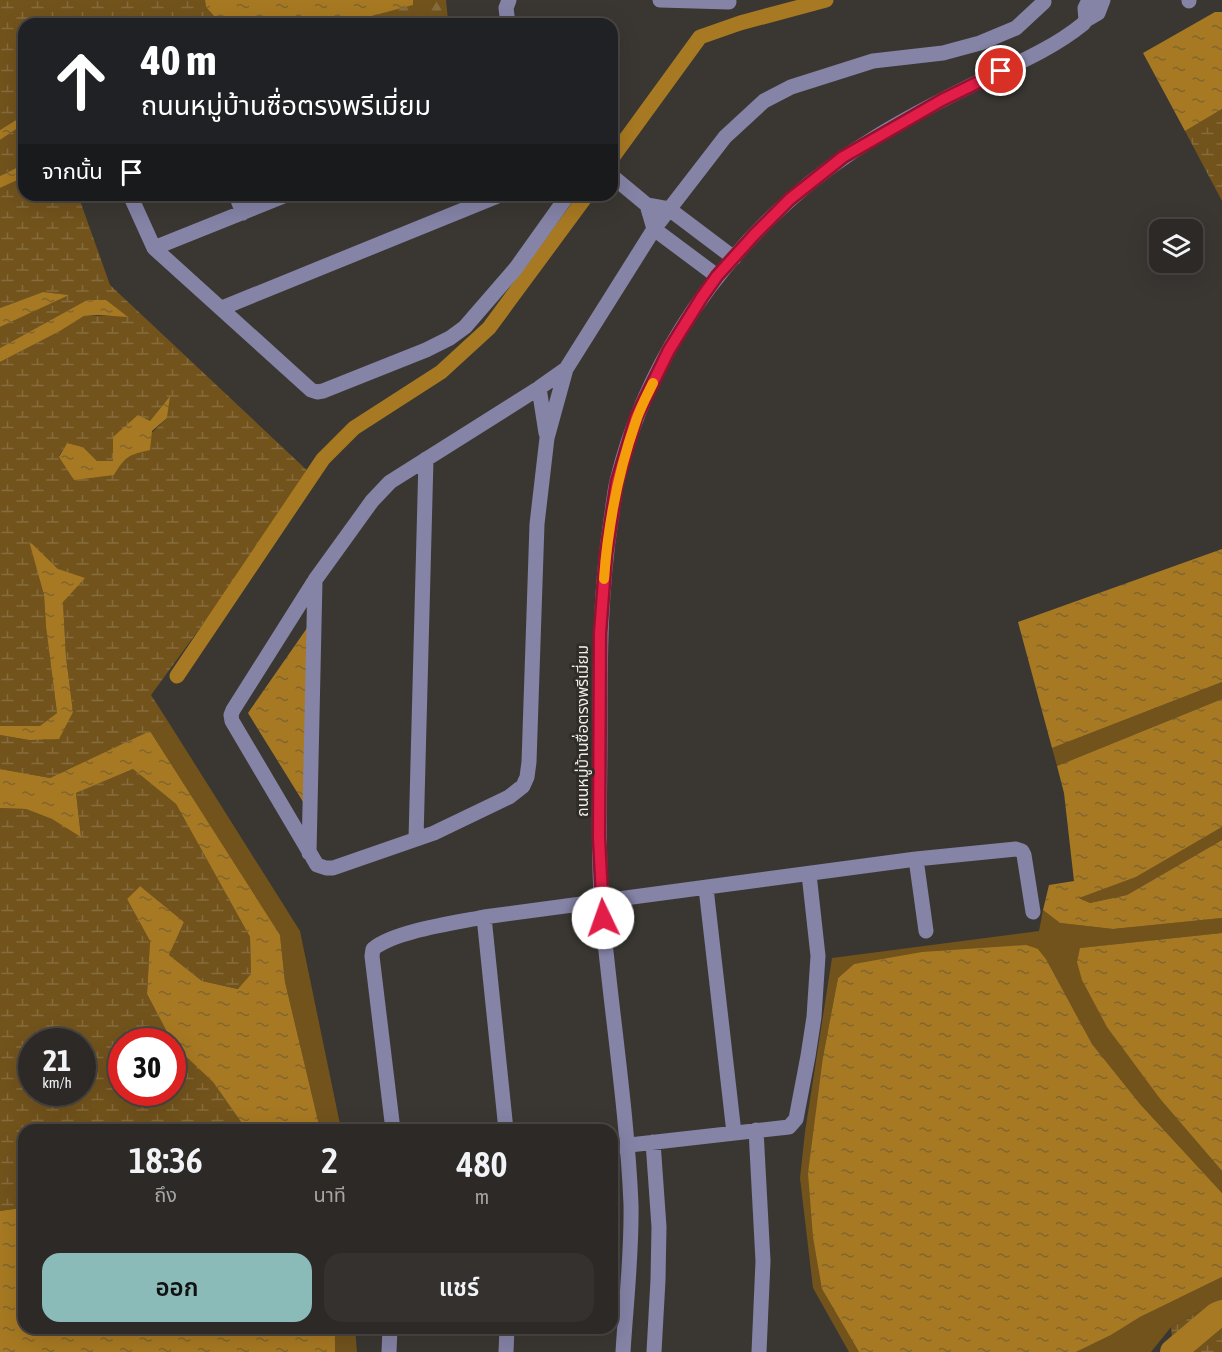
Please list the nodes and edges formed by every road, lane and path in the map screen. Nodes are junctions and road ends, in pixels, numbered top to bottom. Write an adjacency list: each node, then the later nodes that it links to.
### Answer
1 (509, 0): 7 (street)
2 (660, 0): 5 (street)
3 (1089, 0): 8 (street)
4 (1103, 0): 8 (street, ถนนหมู่บ้านซื่อตรงพรีเมี่ยม)
5 (729, 2)
6 (1044, 2): 16 (street)
7 (507, 18)
8 (1086, 20): 20 (street, ถนนหมู่บ้านซื่อตรงพรีเมี่ยม)
9 (618, 181): 15 (street)
10 (133, 201): 19 (street)
11 (238, 201): 17 (street)
12 (272, 201): 17 (street)
13 (485, 201): 22 (street)
14 (564, 201): 22 (street)
15 (646, 205): 16 (street); 18 (street)
16 (669, 209): 18 (street); 20 (street)
17 (243, 213): 19 (street)
18 (654, 229): 21 (street); 23 (street)
19 (154, 248): 22 (street)
20 (734, 258): 21 (street, ถนนหมู่บ้านซื่อตรงพรีเมี่ยม)
21 (717, 276): 33 (street, ถนนหมู่บ้านซื่อตรงพรีเมี่ยม)
22 (222, 308)
23 (566, 369): 24 (street); 25 (street)
24 (539, 388): 25 (street); 26 (street)
25 (548, 438): 28 (street)
26 (426, 459): 27 (street); 28 (street)
27 (315, 580): 29 (street); 29 (street)
28 (416, 839): 29 (street)
29 (309, 853)
30 (916, 859): 31 (street); 34 (street); 36 (street)
31 (809, 874): 32 (street); 40 (street)
32 (706, 888): 33 (street); 41 (street)
33 (601, 901): 35 (street); 39 (street, ถนนหมู่บ้านซื่อตรงพรีเมี่ยม)
34 (1033, 912)
35 (484, 917): 37 (street); 38 (street)
36 (926, 932)
37 (392, 1124)
38 (505, 1124)
39 (617, 1124)
40 (756, 1130): 41 (street); 50 (street)
41 (734, 1133): 42 (street)
42 (653, 1142): 43 (street); 49 (street)
43 (619, 1146): 48 (street, ถนนหมู่บ้านซื่อตรงพรีเมี่ยม)
44 (390, 1334): 46 (street)
45 (507, 1334): 47 (street)
46 (389, 1352)
47 (506, 1352)
48 (623, 1352)
49 (654, 1352)
50 (759, 1352)

